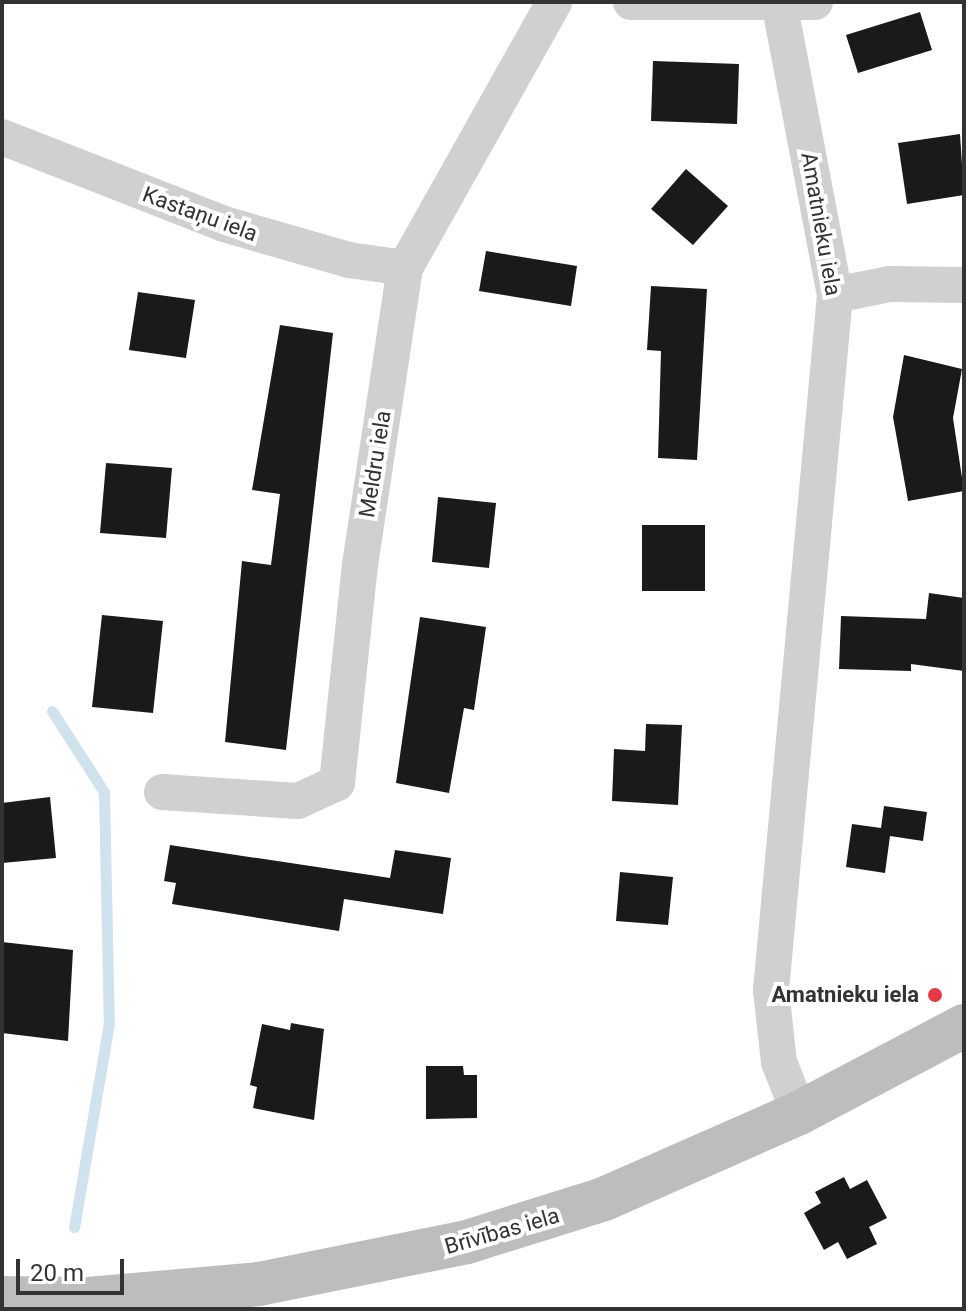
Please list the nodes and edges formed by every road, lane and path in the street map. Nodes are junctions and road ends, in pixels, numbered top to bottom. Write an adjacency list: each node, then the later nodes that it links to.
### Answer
1 (554, 2): 6 (street, Meldru iela)
2 (631, 2): 4 (street)
3 (815, 2): 4 (street)
4 (779, 3): 8 (street, Amatnieku iela)
5 (2, 137): 6 (street, Kastaņu iela)
6 (405, 268): 9 (street, Meldru iela)
7 (964, 285): 8 (street)
8 (835, 295): 11 (street, Amatnieku iela)
9 (162, 792)
10 (964, 1026): 11 (main road, Brīvības iela)
11 (799, 1113): 12 (main road, Brīvības iela)
12 (2, 1298)

